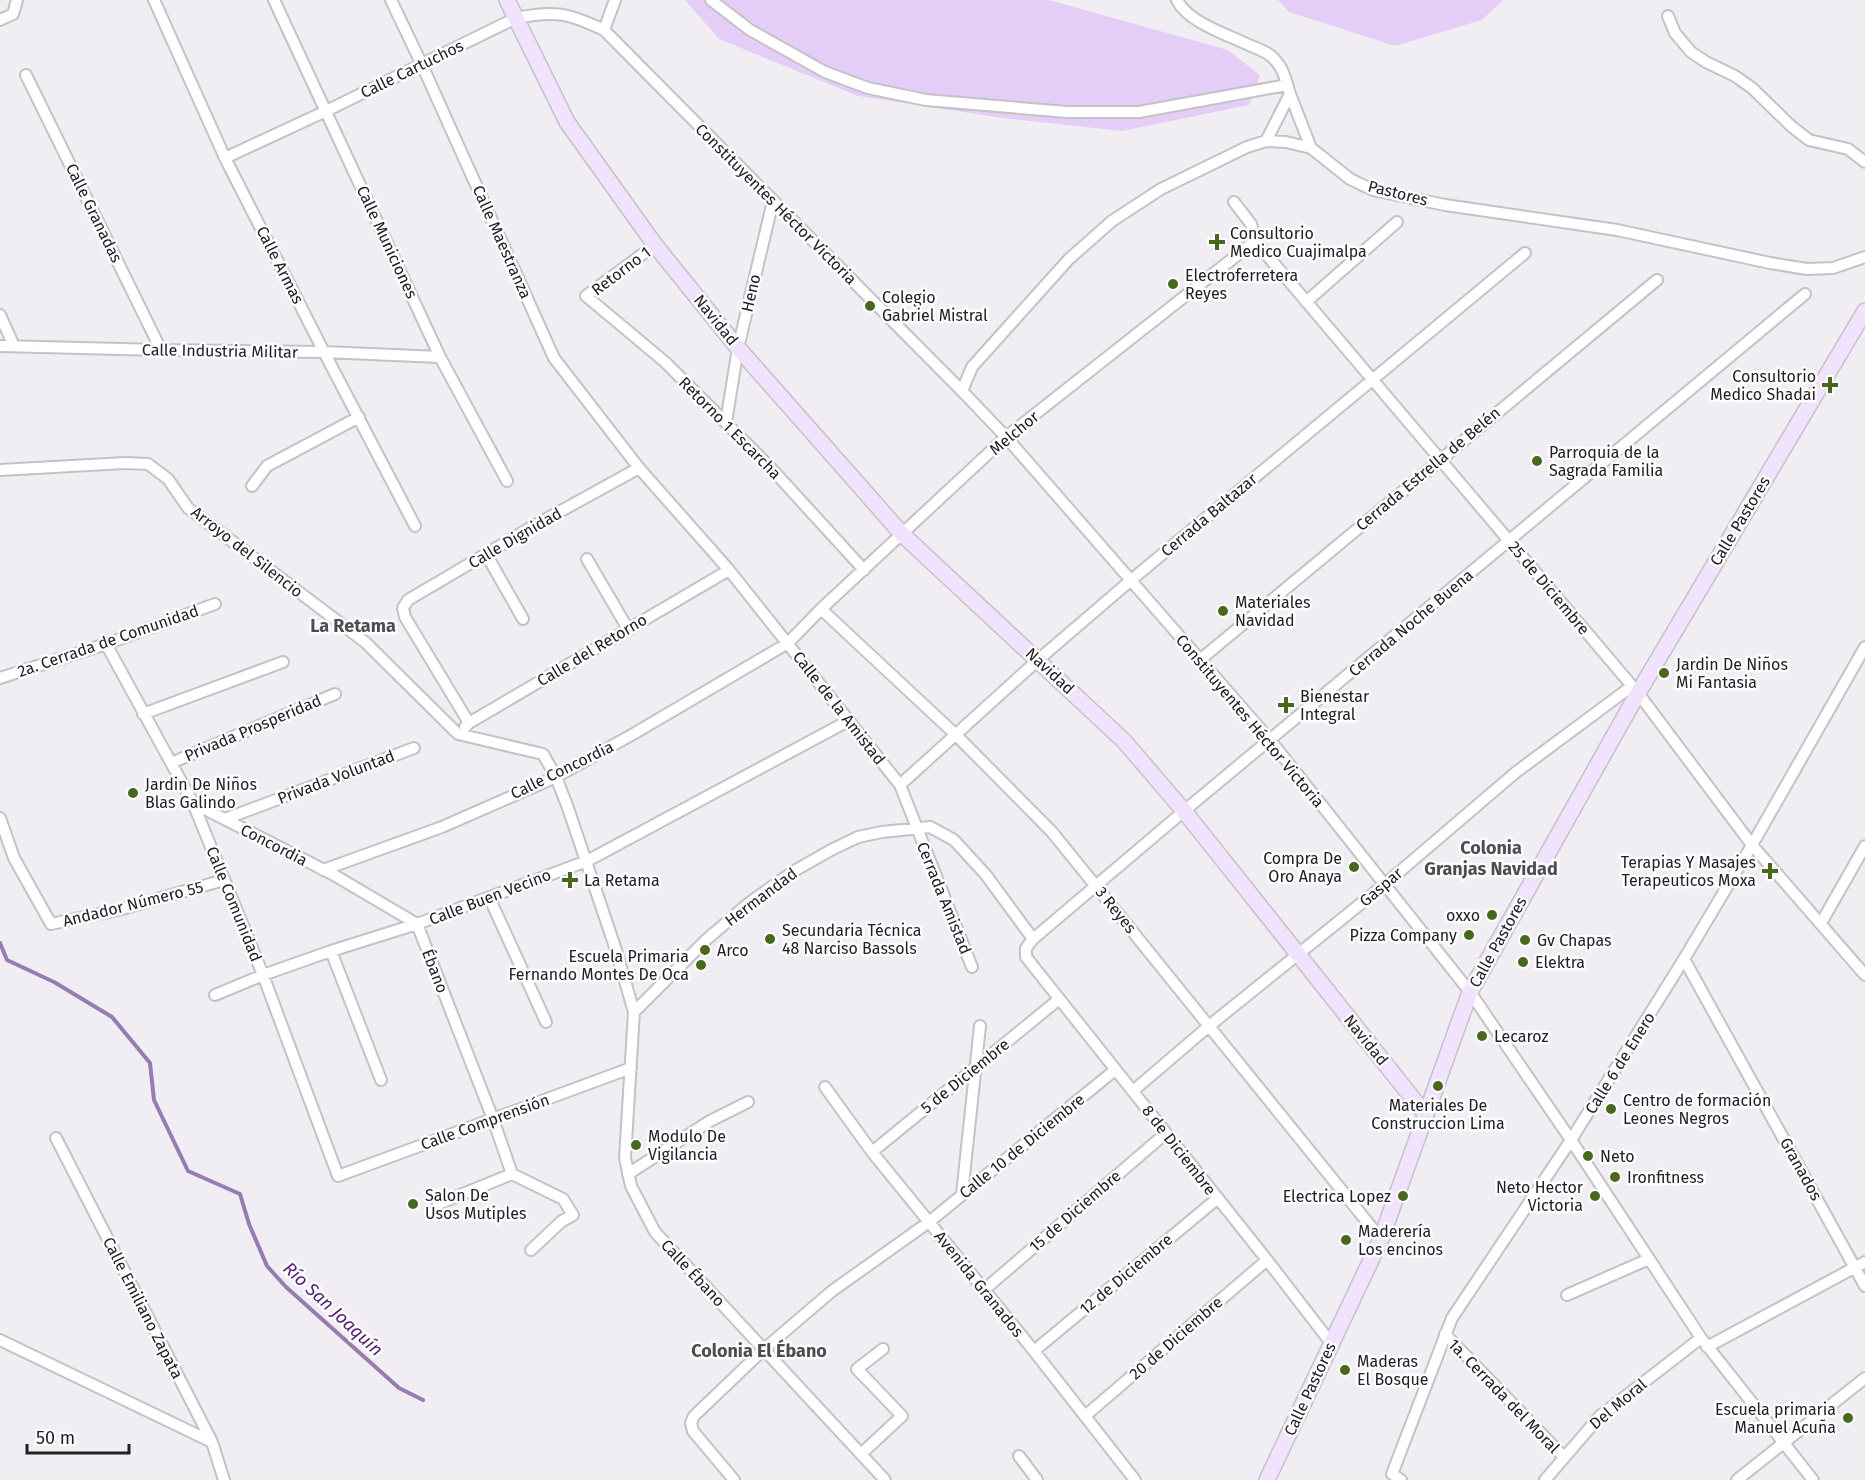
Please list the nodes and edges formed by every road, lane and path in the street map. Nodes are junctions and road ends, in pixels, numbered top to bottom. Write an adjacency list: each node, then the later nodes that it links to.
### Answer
1 (17, 0): 11 (street)
2 (154, 0): 19 (street, Calle Armas)
3 (274, 0): 16 (street, Calle Municiones)
4 (391, 0): 13 (street, Calle Maestranza)
5 (507, 0): 10 (street, Navidad)
6 (615, 0): 12 (street)
7 (711, 0): 15 (street)
8 (1177, 0): 15 (street)
9 (1668, 16): 20 (street)
10 (516, 18): 12 (street, Calle Cartuchos); 13 (street, Calle Cartuchos); 25 (street, Navidad)
11 (0, 20)
12 (604, 30): 21 (street, Constituyentes Héctor Victoria)
13 (422, 65): 16 (street, Calle Cartuchos); 46 (street, Calle Maestranza)
14 (26, 75): 37 (street, Calle Granadas)
15 (1289, 89): 17 (street); 18 (street)
16 (326, 111): 19 (street, Calle Cartuchos); 39 (street, Calle Municiones)
17 (1266, 141): 18 (street, Pastores); 41 (street, Pastores)
18 (1311, 148): 27 (street, Pastores)
19 (225, 158): 38 (street, Calle Armas)
20 (1865, 162)
21 (773, 201): 36 (street, Heno); 41 (street, Constituyentes Héctor Victoria)
22 (1234, 202): 24 (street, 25 de Diciembre)
23 (1397, 222): 31 (street)
24 (1255, 241): 31 (street, 25 de Diciembre); 44 (street, Melchor)
25 (655, 245): 30 (street, Retorno 1); 36 (street, Navidad)
26 (1525, 254): 40 (street, Cerrada Baltazar)
27 (1865, 257)
28 (1657, 280): 45 (street, Cerrada Estrella de Belén)
29 (1805, 294): 52 (street, Cerrada Noche Buena)
30 (586, 297): 43 (street, Retorno 1 Escarcha)
31 (1306, 302): 40 (street, 25 de Diciembre)
32 (0, 315): 35 (street)
33 (1864, 315): 69 (street, Calle Pastores)
34 (0, 346): 35 (street, Calle Industria Militar)
35 (14, 346): 37 (street, Calle Industria Militar)
36 (738, 348): 43 (street, Heno); 51 (street, Navidad)
37 (161, 350): 38 (street, Calle Industria Militar)
38 (324, 352): 39 (street, Calle Industria Militar); 42 (street, Calle Armas)
39 (440, 357): 48 (street, Calle Municiones)
40 (1372, 380): 45 (street, 25 de Diciembre); 57 (street, Cerrada Baltazar)
41 (962, 391): 44 (street, Constituyentes Héctor Victoria)
42 (358, 417): 49 (street); 50 (street, Calle Armas)
43 (726, 422): 56 (street, Retorno 1 Escarcha)
44 (1006, 437): 51 (street, Melchor); 57 (street, Constituyentes Héctor Victoria)
45 (1440, 459): 52 (street, 25 de Diciembre); 65 (street, Cerrada Estrella de Belén)
46 (639, 468): 53 (street, Calle Dignidad); 55 (street, Calle de la Amistad)
47 (0, 470): 74 (street, Arroyo del Silencio)
48 (507, 481)
49 (252, 486)
50 (415, 526)
51 (902, 534): 56 (street, Melchor); 66 (street, Navidad)
52 (1509, 542): 69 (street, 25 de Diciembre); 76 (street, Cerrada Noche Buena)
53 (486, 554): 60 (street); 73 (street, Calle Dignidad)
54 (587, 559): 61 (street)
55 (729, 570): 61 (street, Calle del Retorno); 62 (street, Calle de la Amistad)
56 (864, 570): 59 (street, Melchor)
57 (1130, 581): 65 (street, Constituyentes Héctor Victoria); 66 (street, Cerrada Baltazar)
58 (215, 604): 63 (street, 2a. Cerrada de Comunidad)
59 (821, 609): 62 (street, Melchor); 75 (street, 3 Reyes)
60 (523, 619)
61 (628, 630): 73 (street, Calle del Retorno)
62 (788, 643): 72 (street, Calle de la Amistad); 79 (street, Calle Concordia)
63 (106, 644): 68 (street, 2a. Cerrada de Comunidad); 71 (street, Calle Comunidad)
64 (1865, 647): 86 (street, Calle 6 de Enero)
65 (1201, 659): 76 (street, Constituyentes Héctor Victoria)
66 (1038, 660): 75 (street, Cerrada Baltazar); 82 (street, Navidad)
67 (283, 662): 71 (street)
68 (0, 678)
69 (1635, 689): 86 (street, 25 de Diciembre); 91 (street, Gaspar); 104 (street, Calle Pastores)
70 (335, 694): 78 (street, Privada Prosperidad)
71 (143, 714): 78 (street, Calle Comunidad)
72 (848, 720): 80 (street, Calle de la Amistad); 88 (street, Calle Buen Vecino)
73 (469, 723): 74 (street, Calle del Retorno)
74 (458, 734): 79 (street)
75 (955, 734): 80 (street, Cerrada Baltazar); 92 (street, 3 Reyes)
76 (1270, 740): 82 (street, Cerrada Noche Buena); 91 (street, Constituyentes Héctor Victoria)
77 (414, 748): 84 (street, Privada Voluntad)
78 (171, 763): 81 (street, Calle Comunidad)
79 (556, 777): 88 (street); 89 (street, Calle Concordia)
80 (900, 784): 85 (street, Calle de la Amistad)
81 (193, 803): 84 (street, Concordia); 90 (street, Calle Comunidad)
82 (1184, 811): 92 (street, Cerrada Noche Buena); 98 (street, Navidad)
83 (0, 818): 90 (street, Andador Número 55)
84 (225, 819): 89 (street, Concordia)
85 (916, 828): 96 (street); 101 (street, Cerrada Amistad); 107 (street, Hermandad)
86 (1752, 845): 94 (street, 25 de Diciembre); 100 (street, Calle 6 de Enero)
87 (1865, 846): 94 (street)
88 (587, 861): 93 (street, Calle Buen Vecino); 107 (street)
89 (323, 870): 95 (street)
90 (224, 880): 102 (street, Calle Comunidad)
91 (1384, 885): 98 (street, Gaspar); 104 (street, Constituyentes Héctor Victoria)
92 (1096, 886): 96 (street, Cerrada Noche Buena); 110 (street, 3 Reyes)
93 (489, 897): 95 (street, Calle Buen Vecino); 108 (street)
94 (1821, 923): 103 (street, 25 de Diciembre)
95 (417, 924): 97 (street, Calle Buen Vecino); 119 (street, Ébano)
96 (1033, 939): 99 (street, Cerrada Noche Buena)
97 (331, 951): 102 (street, Calle Buen Vecino); 114 (street)
98 (1298, 955): 110 (street, Gaspar); 118 (street, Navidad)
99 (1026, 957): 106 (street, 8 de Diciembre)
100 (1684, 959): 122 (street, Calle 6 de Enero); 135 (street, Granados)
101 (972, 967)
102 (263, 975): 105 (street, Calle Buen Vecino); 126 (street, Calle Comunidad)
103 (1865, 975)
104 (1470, 992): 118 (street, Calle Pastores); 122 (street, Constituyentes Héctor Victoria)
105 (215, 995)
106 (1058, 1000): 112 (street, 5 de Diciembre); 113 (street, 8 de Diciembre)
107 (634, 1012): 111 (street, Calle Ébano)
108 (546, 1022)
109 (980, 1026): 112 (street)
110 (1209, 1026): 116 (street, Gaspar); 131 (street, 3 Reyes)
111 (631, 1068): 119 (street, Calle Comprensión); 125 (street, Calle Ébano)
112 (975, 1069): 123 (street, 5 de Diciembre); 127 (street)
113 (1116, 1070): 116 (street, 8 de Diciembre); 127 (street, Calle 10 de Diciembre)
114 (381, 1080)
115 (825, 1087): 123 (street, Avenida Granados)
116 (1133, 1091): 120 (street, 8 de Diciembre)
117 (748, 1102): 125 (street)
118 (1426, 1115): 131 (street, Calle Pastores)
119 (493, 1119): 124 (street, Ébano); 126 (street, Calle Comprensión)
120 (1166, 1133): 128 (street, 8 de Diciembre); 137 (street, 15 de Diciembre)
121 (56, 1138): 148 (street, Calle Emiliano Zapata)
122 (1571, 1140): 133 (street, Constituyentes Héctor Victoria); 139 (street, Calle 6 de Enero)
123 (872, 1152): 130 (street, Avenida Granados)
124 (512, 1174): 129 (street); 132 (street)
125 (628, 1174): 144 (street, Calle Ébano)
126 (338, 1176)
127 (962, 1194): 130 (street, Calle 10 de Diciembre)
128 (1218, 1198): 134 (street, 8 de Diciembre); 145 (street, 12 de Diciembre)
129 (438, 1204)
130 (928, 1222): 137 (street, Avenida Granados); 144 (street, Calle 10 de Diciembre)
131 (1381, 1239): 142 (street, Calle Pastores)
132 (531, 1250)
133 (1649, 1258): 138 (street); 141 (street, Constituyentes Héctor Victoria)
134 (1267, 1260): 142 (street, 8 de Diciembre); 147 (street, 20 de Diciembre)
135 (1860, 1265): 136 (street, Granados); 141 (street, Del Moral)
136 (1865, 1286)
137 (984, 1290): 145 (street, Avenida Granados)
138 (1567, 1295)
139 (1445, 1334): 152 (street, 1a. Cerrada del Moral); 159 (street, Calle 6 de Enero)
140 (0, 1340): 148 (street)
141 (1704, 1342): 149 (street, Constituyentes Héctor Victoria); 152 (street, Del Moral)
142 (1331, 1343): 158 (street, Calle Pastores)
143 (883, 1349): 150 (street)
144 (763, 1350): 150 (street, Calle Ébano); 154 (street, Calle 10 de Diciembre)
145 (1034, 1351): 147 (street, Avenida Granados)
146 (1865, 1378): 149 (street)
147 (1085, 1416): 157 (street, Avenida Granados)
148 (212, 1442): 153 (street, Calle Emiliano Zapata)
149 (1783, 1442): 161 (street); 162 (street, Constituyentes Héctor Victoria)
150 (861, 1454): 155 (street, Calle Ébano)
151 (1019, 1456): 156 (street)
152 (1564, 1457): 160 (street, Del Moral)
153 (224, 1480)
154 (734, 1480)
155 (885, 1480)
156 (1038, 1480)
157 (1135, 1480)
158 (1268, 1480)
159 (1401, 1480)
160 (1545, 1480)
161 (1737, 1480)
162 (1813, 1480)

